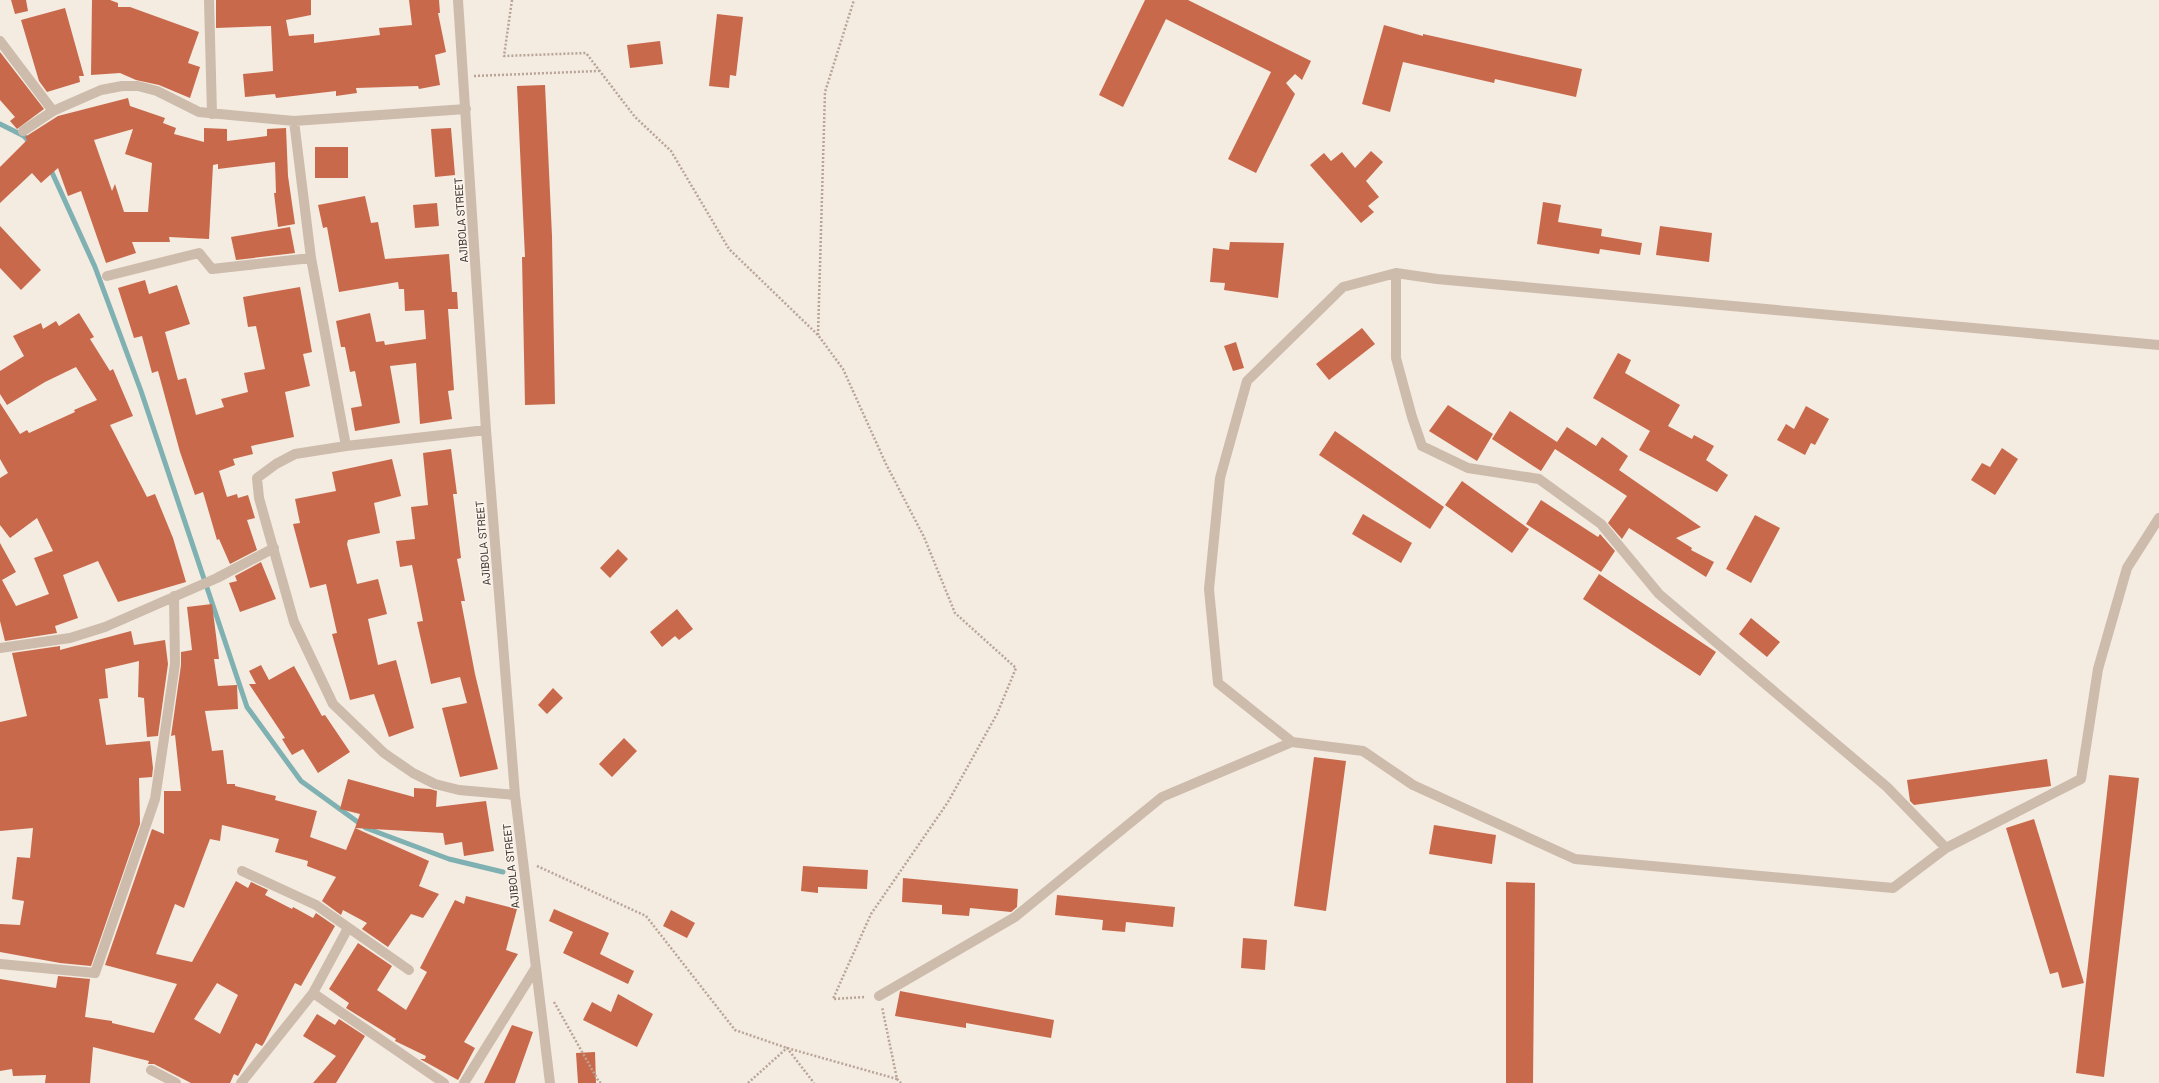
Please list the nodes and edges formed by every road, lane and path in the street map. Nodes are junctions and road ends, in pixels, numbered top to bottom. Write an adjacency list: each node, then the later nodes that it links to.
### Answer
1 (209, 0): 9 (street)
2 (458, 0): 6 (street, AJIBOLA STREET)
3 (512, 0): 10 (path)
4 (854, 0): 16 (path)
5 (0, 41): 8 (street)
6 (463, 77): 7 (street, AJIBOLA STREET); 10 (path)
7 (466, 109): 11 (street); 18 (street, AJIBOLA STREET)
8 (53, 111): 9 (street); 12 (street)
9 (212, 114): 11 (street)
10 (635, 117): 16 (path)
11 (294, 121): 13 (street)
12 (23, 131)
13 (311, 258): 15 (street); 19 (street)
14 (1396, 273): 17 (street); 24 (street); 26 (street)
15 (107, 276)
16 (818, 334): 35 (path)
17 (2159, 345)
18 (486, 430): 19 (street); 25 (street, AJIBOLA STREET)
19 (346, 446): 21 (street)
20 (2159, 518): 26 (street)
21 (274, 548): 22 (street); 25 (street)
22 (174, 596): 23 (street); 30 (street)
23 (0, 648)
24 (1292, 742): 26 (street); 35 (street)
25 (515, 795): 27 (street, AJIBOLA STREET)
26 (1946, 848)
27 (522, 862): 31 (street, AJIBOLA STREET); 36 (path)
28 (242, 871): 29 (street)
29 (348, 928): 32 (street); 33 (street)
30 (0, 964)
31 (535, 969): 42 (street); 43 (street, AJIBOLA STREET)
32 (409, 970)
33 (313, 993): 40 (street); 41 (street)
34 (550, 995): 44 (path)
35 (879, 996): 38 (path)
36 (787, 1048): 38 (path); 45 (path); 46 (path)
37 (151, 1070): 39 (street)
38 (897, 1079): 47 (path)
39 (176, 1083)
40 (242, 1083)
41 (444, 1083)
42 (464, 1083)
43 (550, 1083)
44 (602, 1083)
45 (748, 1083)
46 (814, 1083)
47 (901, 1083)

